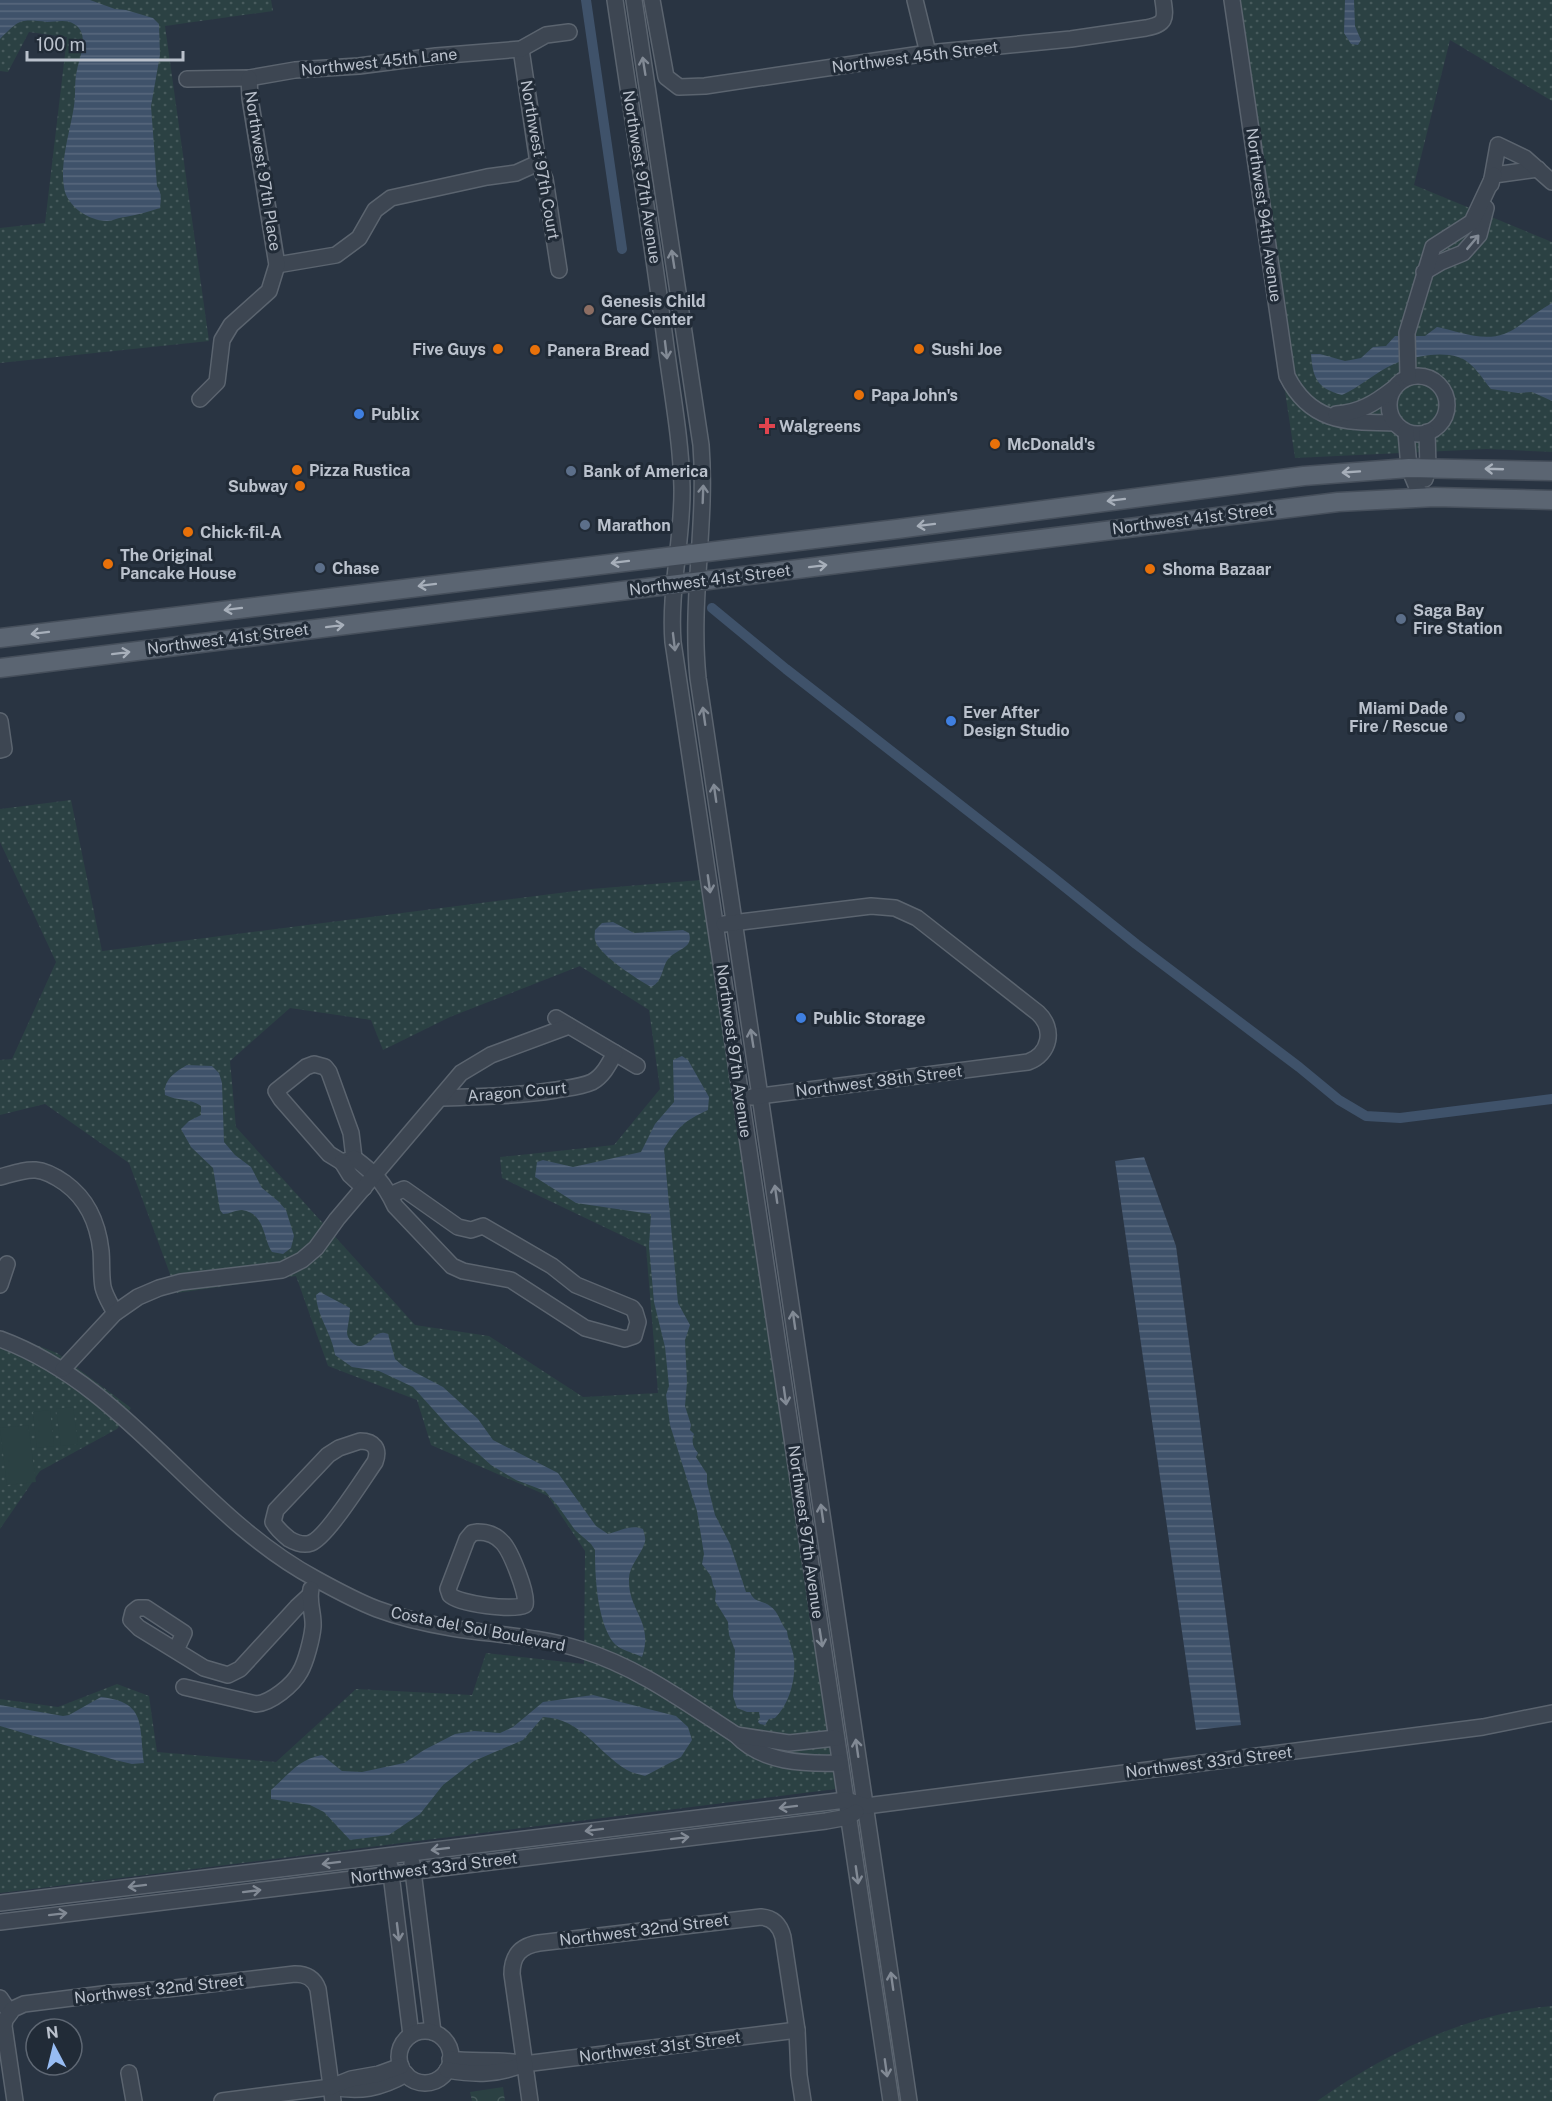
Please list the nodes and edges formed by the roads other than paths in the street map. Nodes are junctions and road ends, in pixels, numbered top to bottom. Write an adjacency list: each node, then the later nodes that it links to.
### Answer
1 (615, 0): 39 (street, Northwest 97th Avenue, one-way to 39)
2 (634, 0): 38 (street, Northwest 97th Avenue, one-way to 2)
3 (652, 0): 9 (street, Northwest 45th Street)
4 (915, 0): 9 (street)
5 (1163, 0): 9 (street, Northwest 45th Street)
6 (1232, 0): 22 (street, Northwest 94th Avenue)
7 (569, 32): 8 (street, Northwest 45th Lane)
8 (520, 49): 10 (street, Northwest 45th Lane); 12 (street, Northwest 97th Court)
9 (928, 53)
10 (249, 78): 11 (street, Northwest 45th Lane); 16 (street, Northwest 97th Place)
11 (187, 79)
12 (538, 163): 16 (street); 17 (street, Northwest 97th Court)
13 (1538, 169): 14 (street); 14 (street); 15 (street)
14 (1494, 175): 18 (street); 18 (street, one-way to 14)
15 (1552, 182)
16 (277, 265): 21 (street)
17 (559, 270)
18 (1424, 272): 19 (street)
19 (1408, 371): 20 (street); 24 (street)
20 (1393, 389): 22 (street); 23 (street)
21 (200, 399)
22 (1324, 414): 23 (street, Northwest 94th Avenue)
23 (1400, 427): 24 (street); 25 (street)
24 (1427, 432): 25 (street)
25 (1418, 468): 26 (main road, Northwest 41st Street, one-way to 25); 27 (main road, Northwest 41st Street, one-way to 27); 29 (street)
26 (1552, 471)
27 (1275, 480): 28 (main road, Northwest 41st Street); 32 (main road)
28 (1150, 496): 31 (main road, Northwest 41st Street, one-way to 31); 34 (main road)
29 (1421, 497): 30 (main road, Northwest 41st Street); 32 (main road, Northwest 41st Street)
30 (1552, 500)
31 (1056, 508): 33 (main road, Northwest 41st Street); 35 (main road); 36 (main road)
32 (1279, 509): 34 (main road, Northwest 41st Street)
33 (984, 518): 37 (main road); 38 (main road, Northwest 41st Street, one-way to 38)
34 (1124, 528): 35 (main road, Northwest 41st Street)
35 (1083, 533): 36 (main road, Northwest 41st Street)
36 (1022, 541): 37 (main road, Northwest 41st Street)
37 (986, 545): 40 (main road, Northwest 41st Street, one-way to 37)
38 (699, 552): 39 (main road, Northwest 41st Street); 40 (street, Northwest 97th Avenue)
39 (678, 555): 41 (street, Northwest 97th Avenue); 42 (main road, Northwest 41st Street, one-way to 42)
40 (697, 581): 41 (main road, Northwest 41st Street); 46 (street, Northwest 97th Avenue, one-way to 40)
41 (675, 584): 43 (main road, Northwest 41st Street, one-way to 41); 47 (street, Northwest 97th Avenue, one-way to 47)
42 (0, 638)
43 (0, 668)
44 (0, 721): 45 (street)
45 (0, 750)
46 (734, 923): 47 (street); 52 (street, Northwest 97th Avenue, one-way to 46); 52 (street, Northwest 38th Street)
47 (715, 925): 54 (street, Northwest 97th Avenue)
48 (556, 1018): 49 (street)
49 (569, 1026): 50 (street); 53 (street)
50 (615, 1053): 51 (street); 53 (street, Aragon Court)
51 (637, 1066)
52 (761, 1096): 54 (street, Northwest 38th Street); 60 (street, Northwest 97th Avenue, one-way to 52)
53 (441, 1098): 56 (street)
54 (741, 1099): 61 (street, Northwest 97th Avenue)
55 (348, 1160): 55 (street); 56 (street); 58 (street)
56 (375, 1174): 58 (street); 59 (street)
57 (0, 1177): 64 (street)
58 (364, 1188): 64 (street)
59 (390, 1195): 59 (street)
60 (784, 1252): 61 (street); 67 (street, Northwest 97th Avenue, one-way to 60)
61 (764, 1255): 69 (street, Northwest 97th Avenue, one-way to 69)
62 (7, 1264): 63 (street)
63 (0, 1285)
64 (115, 1313): 66 (street)
65 (0, 1339): 66 (street, Costa del Sol Boulevard)
66 (63, 1369): 70 (street, Costa del Sol Boulevard)
67 (825, 1536): 69 (street); 82 (street, Northwest 97th Avenue, one-way to 67)
68 (287, 1537): 68 (street); 70 (street)
69 (806, 1539): 79 (street, Northwest 97th Avenue, one-way to 79)
70 (274, 1553): 71 (street, Costa del Sol Boulevard)
71 (314, 1578): 72 (street); 74 (street, Costa del Sol Boulevard)
72 (309, 1596): 76 (street); 76 (street)
73 (488, 1605): 73 (street); 74 (street)
74 (485, 1632): 78 (street, Costa del Sol Boulevard)
75 (176, 1650): 76 (street)
76 (204, 1668)
77 (1552, 1713): 82 (street, Northwest 33rd Street)
78 (736, 1735): 79 (street, Costa del Sol Boulevard); 80 (street, Costa del Sol Boulevard)
79 (836, 1738): 80 (street, Northwest 97th Avenue)
80 (840, 1763): 81 (street, Northwest 97th Avenue)
81 (846, 1800): 82 (street, Northwest 33rd Street); 83 (street, Northwest 97th Avenue); 84 (street, Northwest 33rd Street, one-way to 84)
82 (866, 1806): 83 (street, Northwest 33rd Street); 106 (street, Northwest 97th Avenue, one-way to 82)
83 (848, 1817): 86 (street, Northwest 33rd Street, one-way to 83); 105 (street, Northwest 97th Avenue, one-way to 105)
84 (411, 1853): 85 (street, Northwest 33rd Street); 86 (street)
85 (389, 1856): 87 (street); 88 (street, Northwest 33rd Street, one-way to 88)
86 (413, 1871): 87 (street, Northwest 33rd Street); 93 (street)
87 (391, 1874): 89 (street, Northwest 33rd Street, one-way to 87); 94 (street, one-way to 94)
88 (0, 1903)
89 (0, 1922)
90 (0, 1998): 91 (street)
91 (10, 2013): 99 (street, Northwest 32nd Street); 100 (street)
92 (797, 2030): 95 (street, Northwest 31st Street); 95 (street, Northwest 32nd Street); 104 (street)
93 (433, 2032): 94 (street); 96 (street)
94 (411, 2035): 97 (street)
95 (524, 2064): 96 (street, Northwest 31st Street); 103 (street)
96 (448, 2065): 97 (street)
97 (403, 2070): 99 (street)
98 (129, 2073): 101 (street)
99 (332, 2094): 102 (street)
100 (15, 2101)
101 (134, 2101)
102 (222, 2101)
103 (530, 2101)
104 (803, 2101)
105 (891, 2101)
106 (909, 2101)

